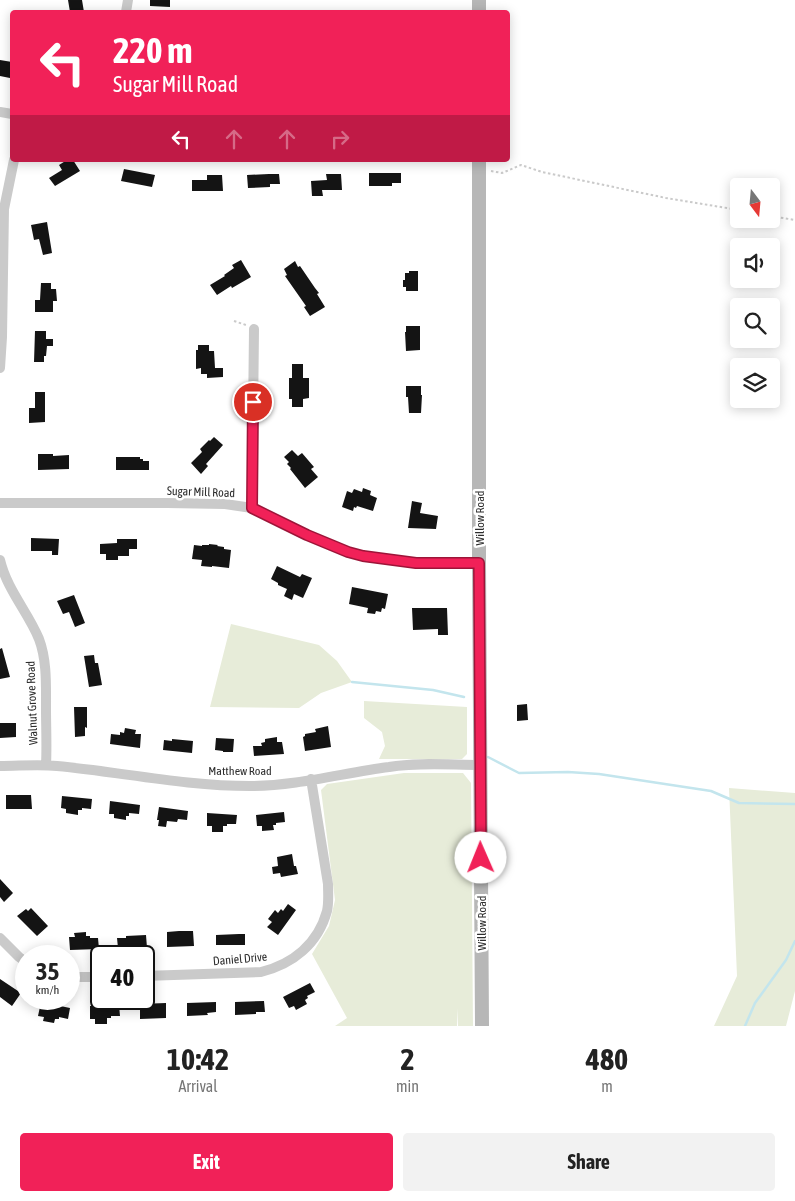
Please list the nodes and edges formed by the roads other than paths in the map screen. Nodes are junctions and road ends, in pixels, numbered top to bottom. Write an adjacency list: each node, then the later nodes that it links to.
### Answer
1 (14, 162): 4 (street)
2 (479, 165): 8 (street, Willow Road)
3 (254, 329): 6 (street)
4 (0, 368)
5 (0, 503): 6 (street, Sugar Mill Road)
6 (252, 508): 8 (street, Sugar Mill Road)
7 (0, 560): 9 (street, Walnut Grove Road)
8 (479, 563): 10 (street, Willow Road)
9 (46, 765): 11 (street, Matthew Road); 12 (street, Matthew Road)
10 (480, 765): 12 (street, Matthew Road); 16 (street, Willow Road)
11 (0, 766)
12 (311, 780): 15 (street, Daniel Drive)
13 (0, 938): 14 (street)
14 (15, 953)
15 (155, 976)
16 (482, 1026)

